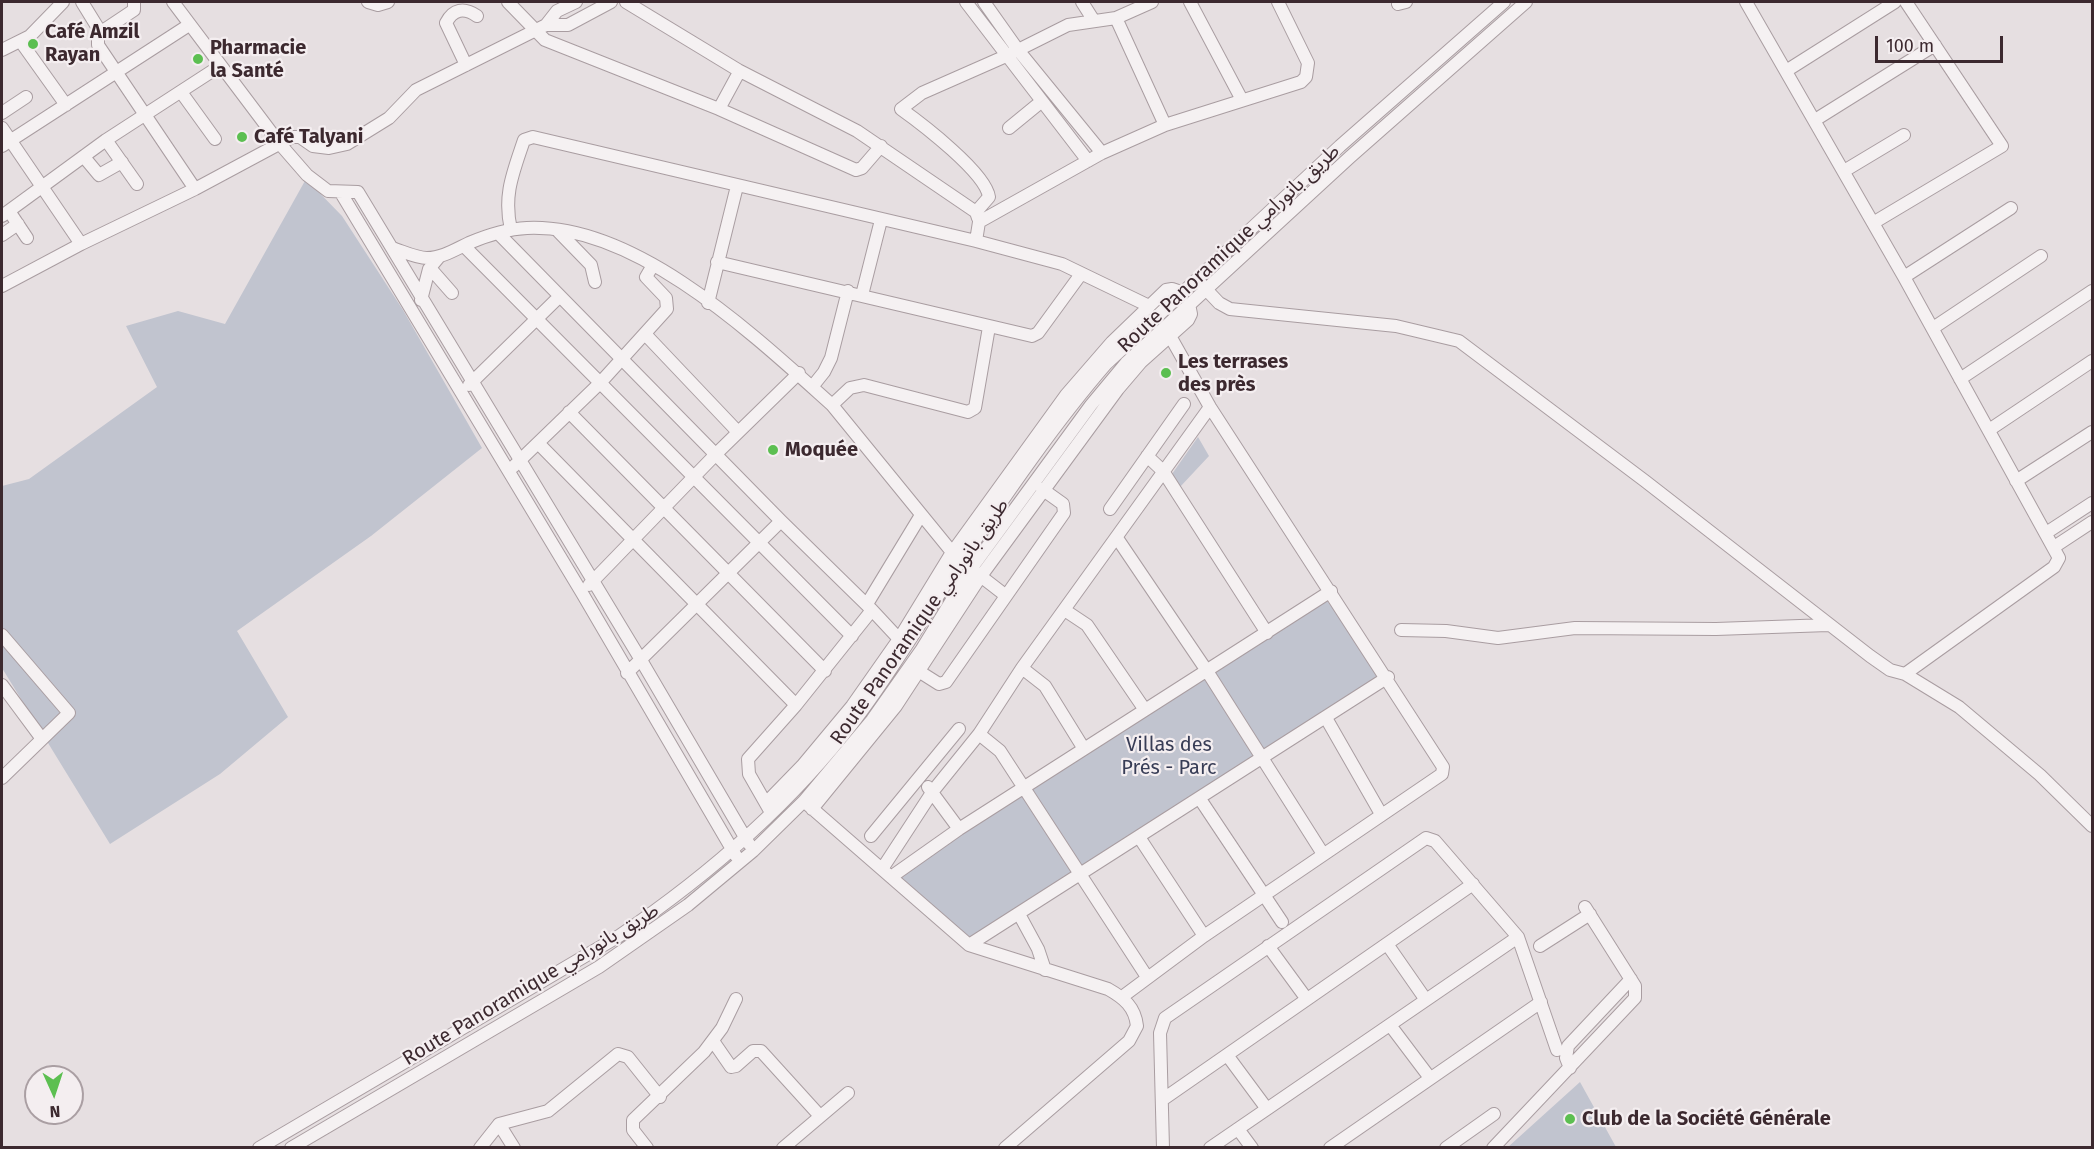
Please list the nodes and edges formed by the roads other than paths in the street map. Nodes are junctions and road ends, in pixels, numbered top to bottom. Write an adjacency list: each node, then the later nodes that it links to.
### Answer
1 (63, 2): 28 (street)
2 (82, 2): 27 (street)
3 (134, 2): 27 (street)
4 (173, 2): 25 (street)
5 (368, 2): 6 (street)
6 (388, 2)
7 (508, 2): 26 (street)
8 (576, 2): 26 (street)
9 (612, 2): 26 (street)
10 (626, 2): 34 (street)
11 (966, 2): 31 (street)
12 (984, 2): 31 (street)
13 (1082, 2): 24 (street)
14 (1152, 2): 23 (street)
15 (1190, 2): 39 (street)
16 (1278, 2): 39 (street)
17 (1504, 2): 89 (street, Route Panoramique طريق بانورامي)
18 (1526, 2): 93 (street, Route Panoramique طريق بانورامي)
19 (1746, 2): 35 (street)
20 (1896, 2): 35 (street)
21 (1906, 2): 29 (street)
22 (477, 16): 32 (street)
23 (1116, 18): 24 (street); 46 (street)
24 (1094, 21): 31 (street)
25 (189, 25): 33 (street); 36 (street)
26 (540, 28): 32 (street); 42 (street)
27 (98, 34): 36 (street)
28 (21, 42): 30 (street); 41 (street)
29 (1935, 45): 45 (street); 69 (street)
30 (2, 50)
31 (1012, 53): 40 (street); 55 (street); 67 (street)
32 (466, 64): 53 (street)
33 (220, 66): 37 (street); 53 (street)
34 (738, 70): 42 (street); 54 (street)
35 (1786, 71): 45 (street)
36 (117, 73): 41 (street); 44 (street)
37 (181, 92): 44 (street); 50 (street)
38 (26, 97): 43 (street)
39 (1242, 100): 46 (street)
40 (1042, 101): 48 (street); 57 (street)
41 (66, 105): 52 (street)
42 (719, 109): 54 (street)
43 (2, 113)
44 (146, 116): 51 (street); 63 (street)
45 (1815, 120): 59 (street)
46 (1165, 125): 55 (street)
47 (2, 128): 52 (street)
48 (1009, 128)
49 (1904, 135): 59 (street)
50 (214, 139)
51 (106, 140): 56 (street); 58 (street)
52 (6, 142): 62 (street)
53 (280, 144): 63 (street); 64 (street)
54 (881, 146): 67 (street)
55 (1102, 153): 57 (street)
56 (84, 157): 58 (street); 62 (street)
57 (1089, 161): 67 (street)
58 (122, 162): 60 (street)
59 (1844, 171): 69 (street)
60 (137, 184)
61 (737, 186): 68 (street); 71 (street); 81 (street)
62 (44, 187): 66 (street); 77 (street)
63 (195, 189): 77 (street)
64 (340, 193): 79 (street); 85 (street)
65 (2011, 208): 87 (street)
66 (5, 213): 70 (street)
67 (978, 217): 76 (street)
68 (881, 220): 76 (street); 98 (street)
69 (1874, 223): 87 (street)
70 (18, 224): 74 (street); 75 (street)
71 (511, 230): 72 (street); 73 (street)
72 (557, 230): 83 (street); 90 (street)
73 (498, 233): 78 (street); 99 (street)
74 (2, 235)
75 (27, 238)
76 (976, 241): 86 (street)
77 (81, 244): 91 (street)
78 (464, 246): 82 (street); 104 (street)
79 (392, 248): 82 (street); 84 (street)
80 (2041, 256): 106 (street)
81 (717, 262): 94 (street); 101 (street)
82 (428, 265): 84 (street); 88 (street); 97 (street); 100 (street)
83 (653, 265): 101 (street); 107 (street)
84 (403, 267): 85 (street); 88 (street)
85 (388, 274): 92 (street)
86 (1081, 274): 103 (street); 105 (street)
87 (1904, 277): 106 (street)
88 (409, 279): 92 (street); 100 (street)
89 (1196, 279): 93 (street); 96 (street, Route Panoramique طريق بانورامي)
90 (595, 282)
91 (2, 286)
92 (395, 286): 116 (street)
93 (1205, 289): 102 (street, Route Panoramique طريق بانورامي); 153 (street)
94 (848, 291): 98 (street); 115 (street)
95 (2092, 291): 112 (street)
96 (1181, 292): 103 (street); 144 (street, Route Panoramique طريق بانورامي)
97 (452, 293)
98 (862, 295): 105 (street)
99 (560, 296): 104 (street); 109 (street)
100 (421, 300): 113 (street)
101 (708, 303): 111 (street)
102 (1189, 304): 108 (street); 144 (street, Route Panoramique طريق بانورامي)
103 (1149, 306): 144 (street)
104 (536, 317): 113 (street); 114 (street)
105 (989, 327): 118 (street)
106 (1933, 328): 112 (street)
107 (645, 334): 109 (street); 122 (street)
108 (1170, 336): 119 (street); 132 (street)
109 (621, 360): 114 (street); 125 (street)
110 (2092, 361): 121 (street)
111 (799, 373): 115 (street); 122 (street)
112 (1960, 379): 121 (street)
113 (472, 382): 116 (street); 127 (street)
114 (600, 382): 120 (street); 130 (street)
115 (812, 387): 118 (street)
116 (462, 392): 129 (street)
117 (1184, 404): 126 (street)
118 (832, 405): 136 (street)
119 (1210, 407): 128 (street); 147 (street)
120 (568, 412): 124 (street); 135 (street)
121 (1989, 430): 131 (street)
122 (738, 432): 125 (street)
123 (2092, 432): 131 (street)
124 (538, 444): 127 (street); 141 (street)
125 (717, 453): 130 (street); 137 (street)
126 (1147, 456): 128 (street); 134 (street)
127 (519, 462): 129 (street); 146 (street)
128 (1163, 471): 140 (street); 155 (street)
129 (508, 472): 148 (street)
130 (694, 478): 135 (street); 142 (street)
131 (2016, 481): 139 (street)
132 (1042, 489): 144 (street); 149 (street)
133 (2092, 503): 139 (street)
134 (1110, 509)
135 (664, 510): 141 (street); 145 (street)
136 (921, 515): 144 (street); 151 (street)
137 (781, 521): 142 (street); 151 (street)
138 (2092, 522): 143 (street)
139 (2046, 533): 143 (street)
140 (1117, 538): 152 (street); 162 (street)
141 (632, 542): 146 (street); 150 (street)
142 (759, 542): 145 (street); 157 (street)
143 (2054, 548): 165 (street)
144 (966, 565): 149 (street); 158 (street); 163 (street); 181 (street, Route Panoramique طريق بانورامي); 182 (street, Route Panoramique طريق بانورامي)
145 (728, 574): 150 (street); 161 (street)
146 (593, 581): 148 (street); 159 (street)
147 (1331, 591): 155 (street); 166 (street)
148 (582, 593): 164 (street)
149 (1005, 595): 163 (street)
150 (698, 604): 159 (street); 168 (street)
151 (870, 607): 157 (street); 158 (street)
152 (1066, 611): 160 (street); 169 (street)
153 (1828, 625): 154 (street); 165 (street)
154 (1401, 630)
155 (1267, 633): 162 (street)
156 (2, 634): 173 (street)
157 (852, 636): 161 (street)
158 (899, 639): 182 (street)
159 (641, 660): 164 (street); 188 (street)
160 (1022, 668): 172 (street); 174 (street)
161 (825, 671): 168 (street)
162 (1208, 671): 169 (street); 175 (street)
163 (920, 672): 181 (street)
164 (627, 673): 189 (street)
165 (1905, 674): 184 (street)
166 (1388, 677): 170 (street); 183 (street)
167 (2, 685): 173 (street)
168 (796, 705): 182 (street)
169 (1145, 710): 174 (street)
170 (1326, 718): 175 (street); 183 (street)
171 (959, 729): 177 (street)
172 (979, 734): 178 (street); 179 (street)
173 (42, 739): 176 (street)
174 (1084, 749): 178 (street)
175 (1262, 758): 180 (street); 191 (street)
176 (2, 778)
177 (919, 779): 179 (street); 186 (street)
178 (1024, 787): 185 (street); 196 (street)
179 (933, 791): 185 (street); 192 (street)
180 (1200, 799): 187 (street); 198 (street)
181 (808, 805): 190 (street, Route Panoramique طريق بانورامي); 195 (street)
182 (769, 808): 188 (street, Route Panoramique طريق بانورامي)
183 (1382, 814): 191 (street)
184 (2092, 826)
185 (959, 829): 194 (street)
186 (871, 836)
187 (1139, 837): 196 (street); 201 (street)
188 (746, 839): 189 (street, Route Panoramique طريق بانورامي); 190 (street)
189 (732, 851): 193 (street); 228 (street, Route Panoramique طريق بانورامي)
190 (753, 851): 193 (street, Route Panoramique طريق بانورامي)
191 (1323, 854): 198 (street)
192 (890, 857): 194 (street); 195 (street)
193 (740, 863): 229 (street, Route Panoramique طريق بانورامي)
194 (903, 869): 195 (street)
195 (887, 873): 204 (street)
196 (1080, 876): 199 (street); 208 (street)
197 (1473, 884): 202 (street); 203 (street); 205 (street)
198 (1264, 895): 200 (street); 201 (street)
199 (1019, 914): 204 (street); 207 (street)
200 (1282, 922)
201 (1204, 936): 208 (street)
202 (1518, 937): 212 (street); 213 (street)
203 (1387, 944): 210 (street); 212 (street)
204 (969, 945): 207 (street)
205 (1268, 946): 210 (street); 221 (street)
206 (1540, 946): 240 (street)
207 (1045, 970): 209 (street)
208 (1147, 977): 209 (street)
209 (1122, 997): 234 (street)
210 (1306, 998): 217 (street)
211 (736, 999): 215 (street)
212 (1426, 1000): 214 (street)
213 (1541, 1002): 216 (street); 218 (street)
214 (1390, 1025): 218 (street); 222 (street)
215 (713, 1041): 220 (street); 224 (street)
216 (1557, 1050)
217 (1227, 1055): 221 (street); 222 (street)
218 (1430, 1078): 227 (street)
219 (848, 1092): 224 (street)
220 (660, 1096): 225 (street); 232 (street)
221 (1162, 1100): 235 (street)
222 (1267, 1109): 226 (street)
223 (1494, 1114): 239 (street)
224 (820, 1116): 233 (street)
225 (499, 1124): 230 (street); 231 (street)
226 (1238, 1129): 236 (street); 237 (street)
227 (1344, 1144): 238 (street)
228 (260, 1148)
229 (291, 1148)
230 (480, 1148)
231 (514, 1148)
232 (647, 1148)
233 (783, 1148)
234 (1005, 1148)
235 (1163, 1148)
236 (1210, 1148)
237 (1252, 1148)
238 (1330, 1148)
239 (1446, 1148)
240 (1493, 1148)

